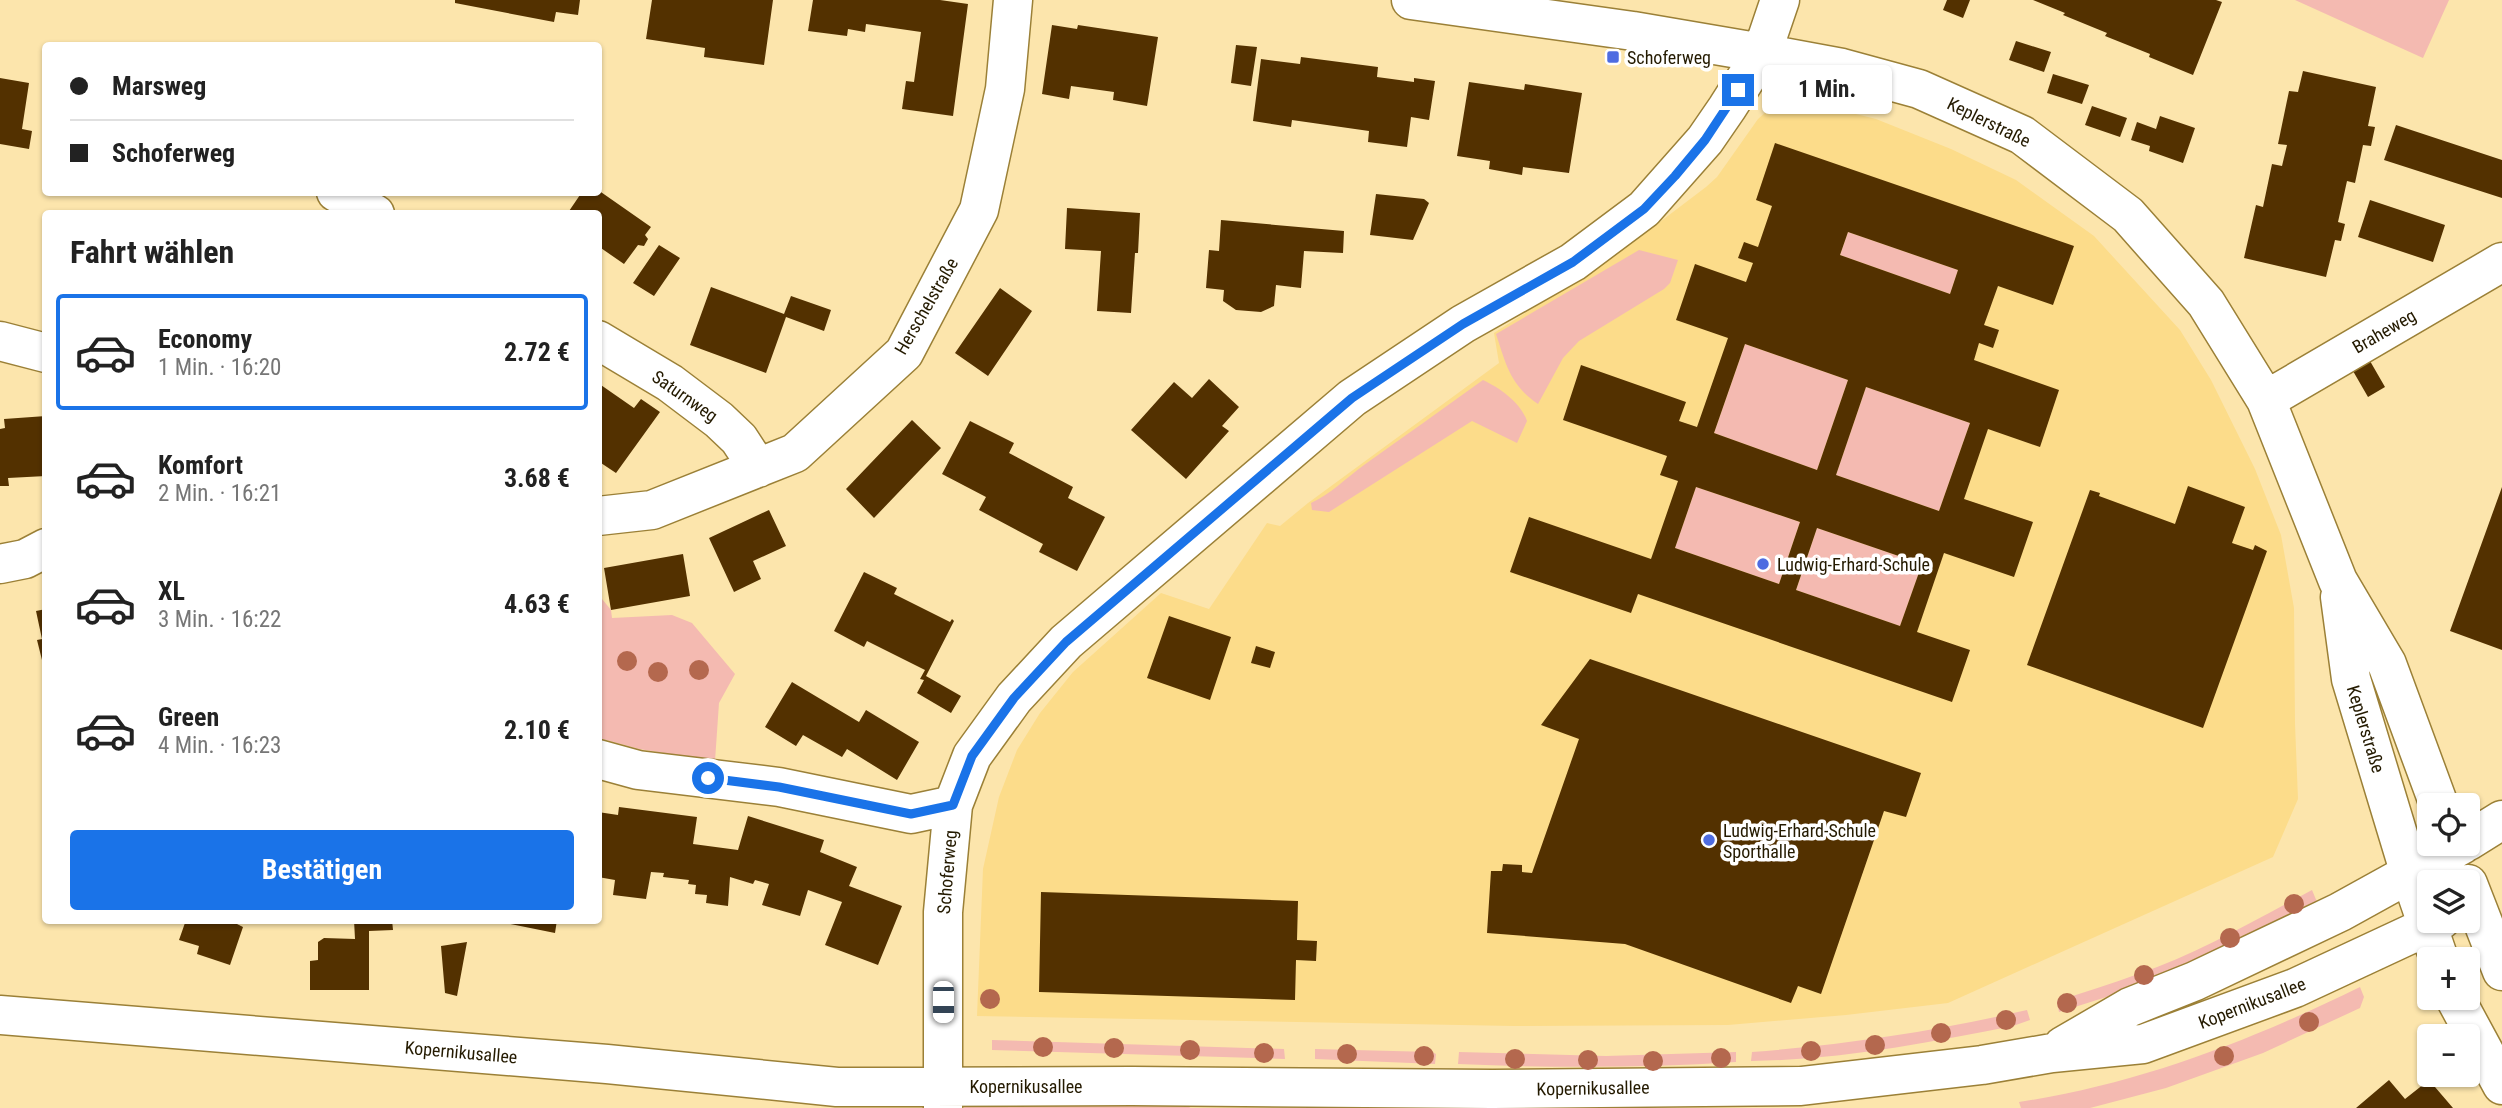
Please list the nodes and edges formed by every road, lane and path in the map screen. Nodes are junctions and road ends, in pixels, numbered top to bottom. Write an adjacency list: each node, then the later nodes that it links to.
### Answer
1 (1013, 0): 12 (street, Herschelstraße)
2 (1411, 0): 4 (street, Keplerstraße)
3 (1780, 0): 4 (street, Schoferweg)
4 (1762, 53): 11 (street, Keplerstraße); 19 (street, Schoferweg)
5 (344, 196): 6 (street)
6 (368, 210)
7 (2502, 262): 11 (street, Braheweg)
8 (0, 341): 10 (street)
9 (602, 342): 12 (street, Saturnweg)
10 (42, 353)
11 (2266, 400): 16 (street, Keplerstraße)
12 (758, 468): 13 (street, Herschelstraße)
13 (602, 516)
14 (42, 550): 15 (street)
15 (0, 564)
16 (2338, 581): 18 (street, Keplerstraße); 22 (street, Keplerstraße)
17 (602, 760): 19 (street)
18 (2435, 793)
19 (953, 805): 31 (street, Schoferweg)
20 (2502, 820): 21 (street, Kopernikusallee)
21 (2468, 870)
22 (2410, 874): 23 (street, Kopernikusallee); 25 (street, Keplerstraße); 29 (street, Kopernikusallee)
23 (2417, 874)
24 (2480, 906): 26 (street)
25 (2436, 936): 29 (street, Kopernikusallee)
26 (2502, 971)
27 (2461, 1010): 30 (street)
28 (0, 1015): 31 (street, Kopernikusallee)
29 (2053, 1053): 31 (street, Kopernikusallee)
30 (2502, 1085)
31 (943, 1097)

